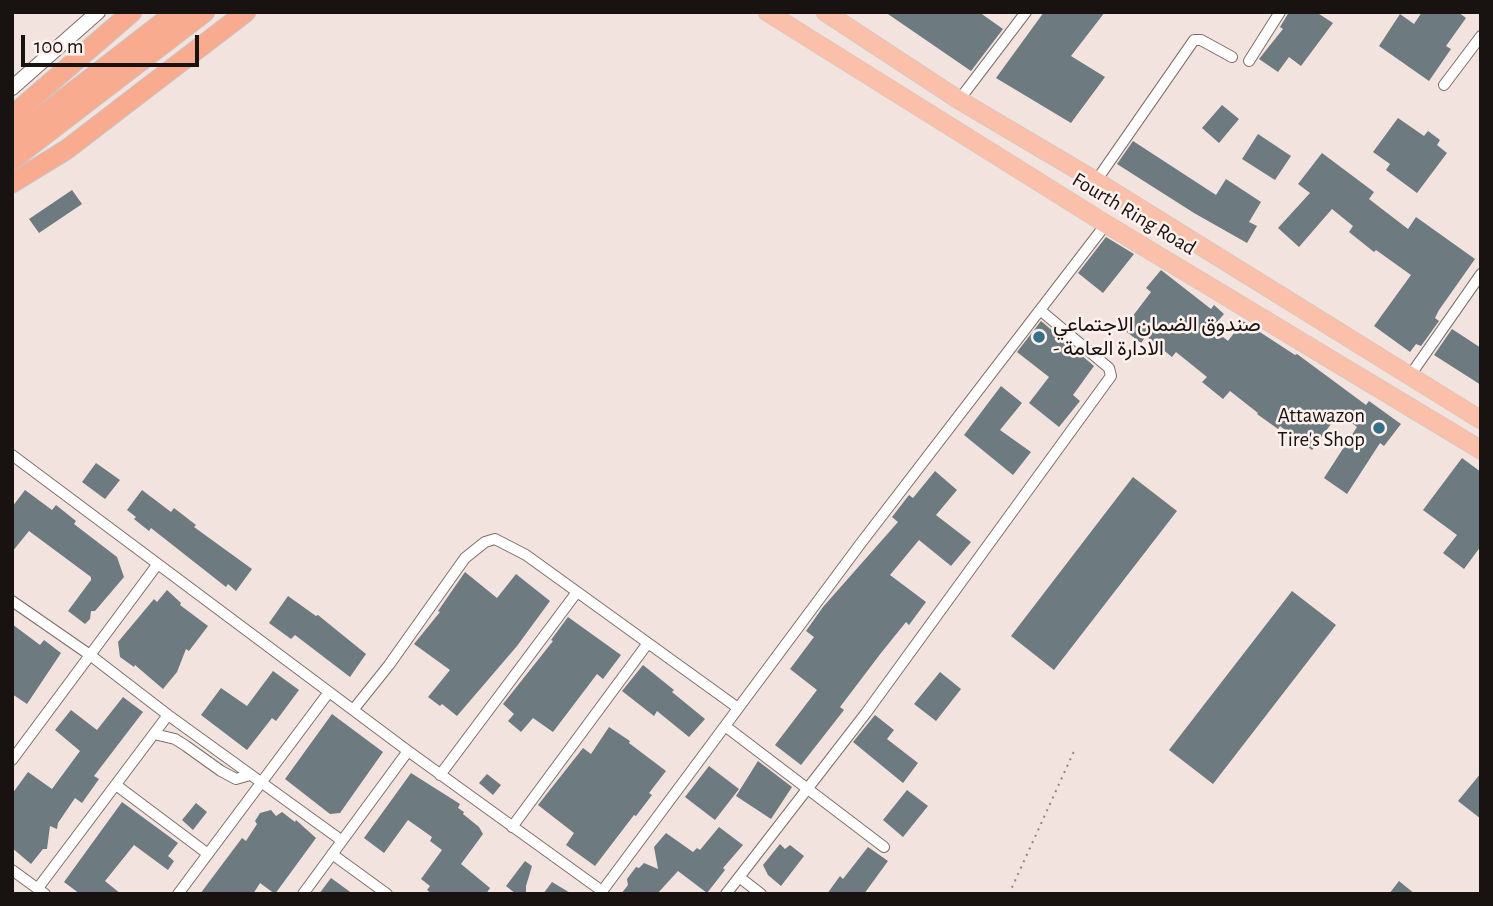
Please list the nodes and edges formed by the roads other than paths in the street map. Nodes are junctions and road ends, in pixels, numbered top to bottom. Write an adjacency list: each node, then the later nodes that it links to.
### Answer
1 (98, 12): 14 (street)
2 (132, 12): 16 (highway)
3 (176, 12): 17 (highway)
4 (205, 12): 18 (highway)
5 (246, 12): 20 (highway)
6 (767, 12): 21 (main road, Fourth Ring Road)
7 (825, 12): 15 (main road, Fourth Ring Road)
8 (1026, 12): 15 (street)
9 (1280, 12): 12 (street)
10 (1481, 36): 13 (street)
11 (1232, 57): 19 (street)
12 (1249, 61)
13 (1444, 85)
14 (12, 88)
15 (959, 100): 19 (main road, Fourth Ring Road)
16 (12, 116)
17 (12, 139)
18 (12, 160)
19 (1096, 181): 24 (main road, Fourth Ring Road)
20 (12, 183)
21 (1106, 224): 23 (street); 26 (main road, Fourth Ring Road)
22 (1481, 274): 24 (street)
23 (1040, 310): 35 (street); 46 (street)
24 (1409, 377): 25 (main road, Fourth Ring Road)
25 (1479, 419): 26 (main road)
26 (1460, 438): 27 (main road, Fourth Ring Road)
27 (1481, 450)
28 (12, 455): 29 (street)
29 (157, 565): 33 (street); 34 (street)
30 (577, 592): 32 (street); 36 (street); 43 (street)
31 (13, 603): 33 (street)
32 (648, 643): 35 (street); 47 (street)
33 (90, 655): 37 (street); 41 (street)
34 (329, 692): 36 (street); 44 (street)
35 (738, 708): 38 (street)
36 (353, 710): 40 (street)
37 (168, 715): 39 (street); 42 (street)
38 (724, 726): 46 (street); 55 (street)
39 (154, 734): 42 (street); 45 (street)
40 (408, 751): 43 (street); 48 (street)
41 (12, 760)
42 (250, 775): 44 (street)
43 (440, 775): 47 (street)
44 (261, 782): 48 (street); 51 (street)
45 (116, 785): 51 (street); 54 (street)
46 (808, 788): 49 (street); 53 (street)
47 (512, 827): 55 (street)
48 (341, 840): 50 (street)
49 (884, 847)
50 (332, 853): 57 (street); 58 (street)
51 (208, 854): 56 (street)
52 (12, 870): 54 (street)
53 (739, 877): 59 (street); 60 (street)
54 (41, 891)
55 (601, 892)
56 (178, 894)
57 (303, 894)
58 (387, 894)
59 (726, 894)
60 (761, 894)

